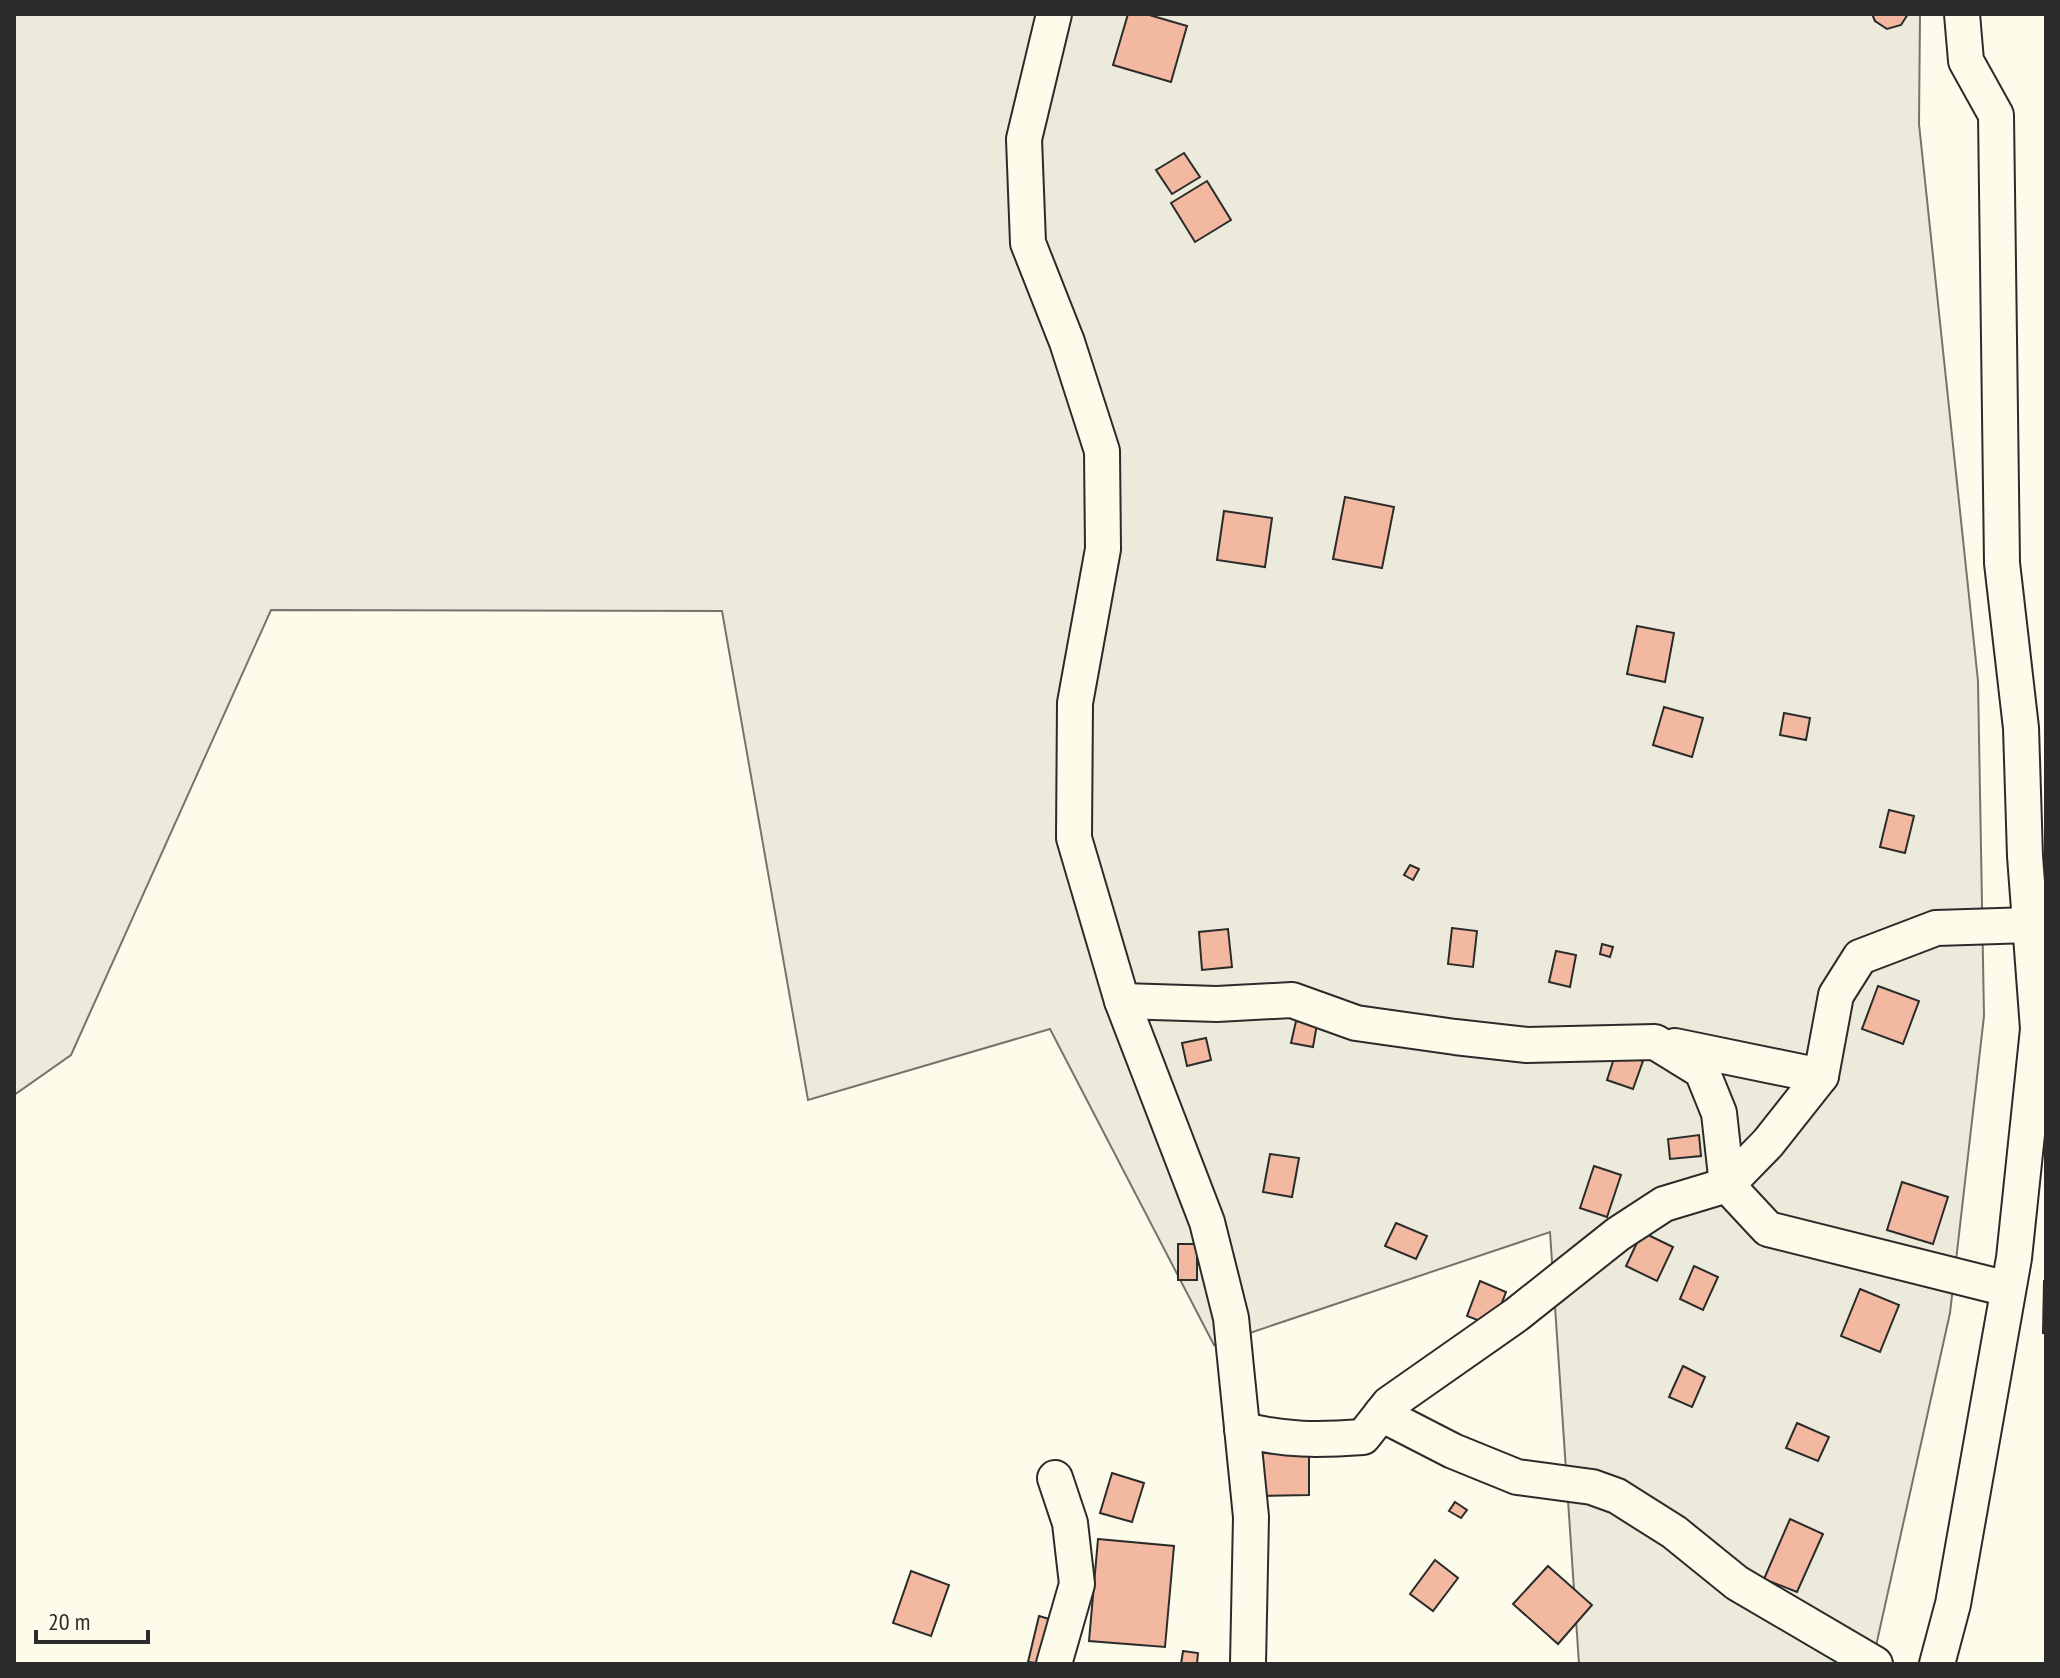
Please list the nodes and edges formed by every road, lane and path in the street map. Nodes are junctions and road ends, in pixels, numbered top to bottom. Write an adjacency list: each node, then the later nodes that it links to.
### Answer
1 (1054, 14): 4 (street)
2 (1962, 14): 3 (street)
3 (2030, 925): 6 (street); 8 (street)
4 (1122, 1001): 5 (street); 10 (street)
5 (1655, 1042): 6 (street); 7 (street)
6 (1821, 1076): 7 (street)
7 (1727, 1185): 8 (street); 9 (street)
8 (2008, 1289): 15 (street)
9 (1381, 1414): 10 (street); 14 (street)
10 (1242, 1429): 13 (street)
11 (1055, 1478): 12 (street)
12 (1054, 1664)
13 (1248, 1664)
14 (1875, 1664)
15 (1937, 1664)

